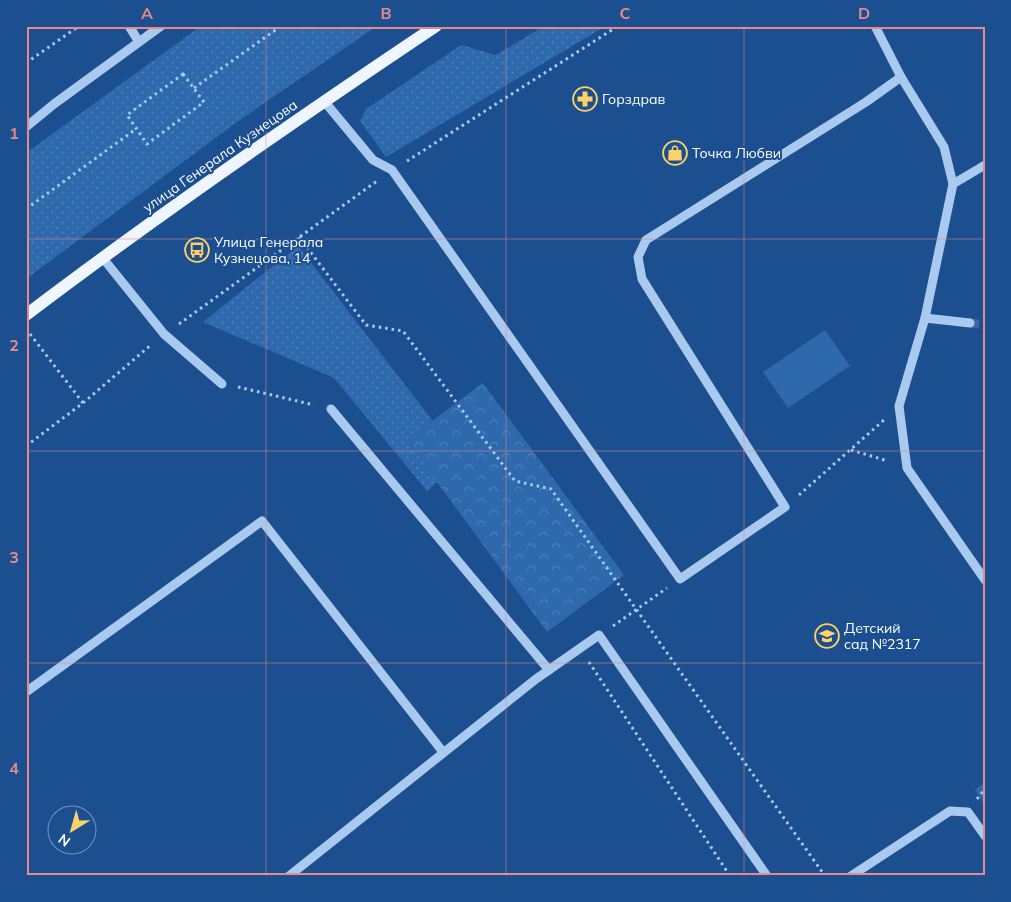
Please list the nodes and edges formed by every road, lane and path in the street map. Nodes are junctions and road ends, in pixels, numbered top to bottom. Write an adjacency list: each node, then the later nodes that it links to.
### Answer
1 (79, 26): 9 (path)
2 (130, 26): 8 (street)
3 (161, 26): 8 (street)
4 (282, 26): 11 (path)
5 (436, 26): 12 (main road, улица Генерала Кузнецова)
6 (618, 26): 16 (path)
7 (875, 26): 10 (street)
8 (139, 42): 13 (street)
9 (26, 63)
10 (901, 77): 17 (street); 33 (street)
11 (194, 88): 14 (path); 14 (path)
12 (324, 101): 16 (street); 20 (main road, улица Генерала Кузнецова)
13 (26, 126)
14 (136, 129): 18 (path)
15 (985, 165): 17 (street)
16 (392, 170): 19 (path); 34 (street)
17 (953, 184): 22 (street)
18 (26, 209)
19 (299, 237): 25 (path); 36 (path)
20 (102, 257): 21 (main road, улица Генерала Кузнецова); 25 (street)
21 (26, 315)
22 (925, 318): 23 (street); 28 (street)
23 (970, 322)
24 (26, 329): 27 (path)
25 (164, 334): 26 (street); 27 (path)
26 (222, 384): 29 (path)
27 (83, 403): 30 (path)
28 (899, 406): 31 (path); 32 (street)
29 (331, 409): 39 (street)
30 (26, 446)
31 (850, 450): 32 (path); 33 (path)
32 (907, 468): 35 (street)
33 (785, 507): 34 (street)
34 (680, 579): 36 (path)
35 (985, 580)
36 (637, 609): 37 (path); 48 (path)
37 (600, 635): 38 (street); 47 (street)
38 (580, 649): 39 (street); 46 (path)
39 (549, 670): 41 (street)
40 (26, 692): 41 (street)
41 (443, 752): 43 (street)
42 (985, 836): 49 (street)
43 (299, 868): 44 (street); 45 (street)
44 (289, 876)
45 (304, 876)
46 (730, 876)
47 (767, 876)
48 (825, 876)
49 (851, 876)

